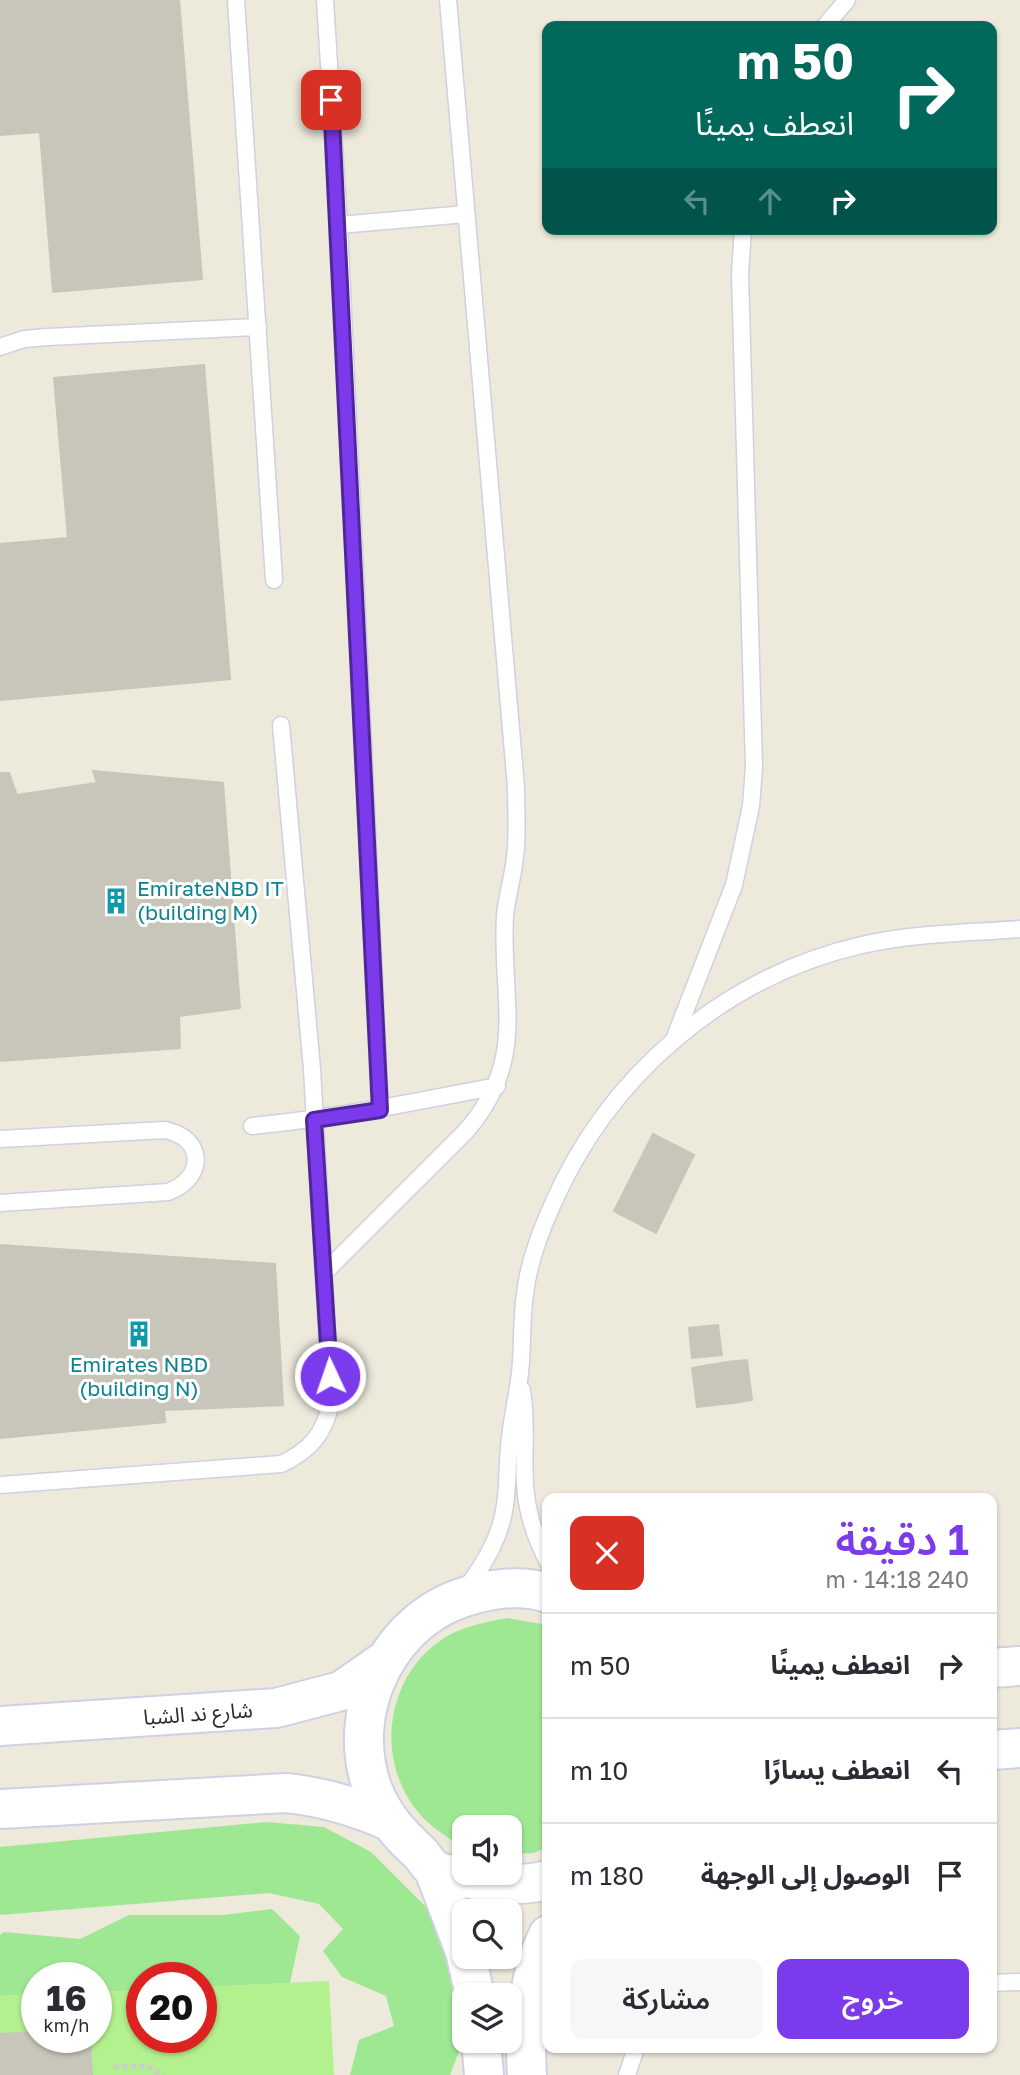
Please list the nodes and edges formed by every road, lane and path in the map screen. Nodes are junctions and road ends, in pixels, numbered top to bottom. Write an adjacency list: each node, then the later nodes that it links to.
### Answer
1 (236, 0): 9 (lane)
2 (325, 0): 7 (lane)
3 (448, 0): 6 (lane)
4 (847, 0): 5 (lane)
5 (829, 21)
6 (467, 214): 7 (lane); 15 (lane)
7 (339, 225): 16 (lane)
8 (743, 235): 14 (lane)
9 (258, 327): 10 (lane); 11 (lane)
10 (0, 347)
11 (274, 580)
12 (281, 726): 17 (lane)
13 (1020, 929): 14 (lane)
14 (675, 1037): 22 (lane)
15 (497, 1086): 16 (lane); 21 (lane)
16 (380, 1110): 17 (lane)
17 (314, 1120): 18 (lane); 21 (lane)
18 (252, 1126)
19 (0, 1139): 20 (lane)
20 (0, 1203)
21 (324, 1273): 23 (lane)
22 (520, 1375): 24 (lane); 26 (lane)
23 (0, 1485)
24 (542, 1551)
25 (542, 1591): 26 (main road)
26 (459, 1598): 27 (main road)
27 (384, 1661): 30 (main road, شارع ند الشبا); 34 (main road)
28 (1020, 1666): 29 (main road)
29 (997, 1668)
30 (0, 1726)
31 (1020, 1748): 32 (main road)
32 (997, 1750)
33 (0, 1809): 34 (main road)
34 (389, 1821): 35 (main road)
35 (434, 1870): 36 (main road); 37 (main road)
36 (542, 1882)
37 (452, 1917)
38 (542, 1952): 46 (main road)
39 (1020, 1982): 40 (lane)
40 (997, 1983)
41 (482, 2053): 45 (main road)
42 (634, 2053): 47 (lane)
43 (114, 2067): 44 (path)
44 (163, 2075)
45 (484, 2075)
46 (527, 2075)
47 (627, 2075)

